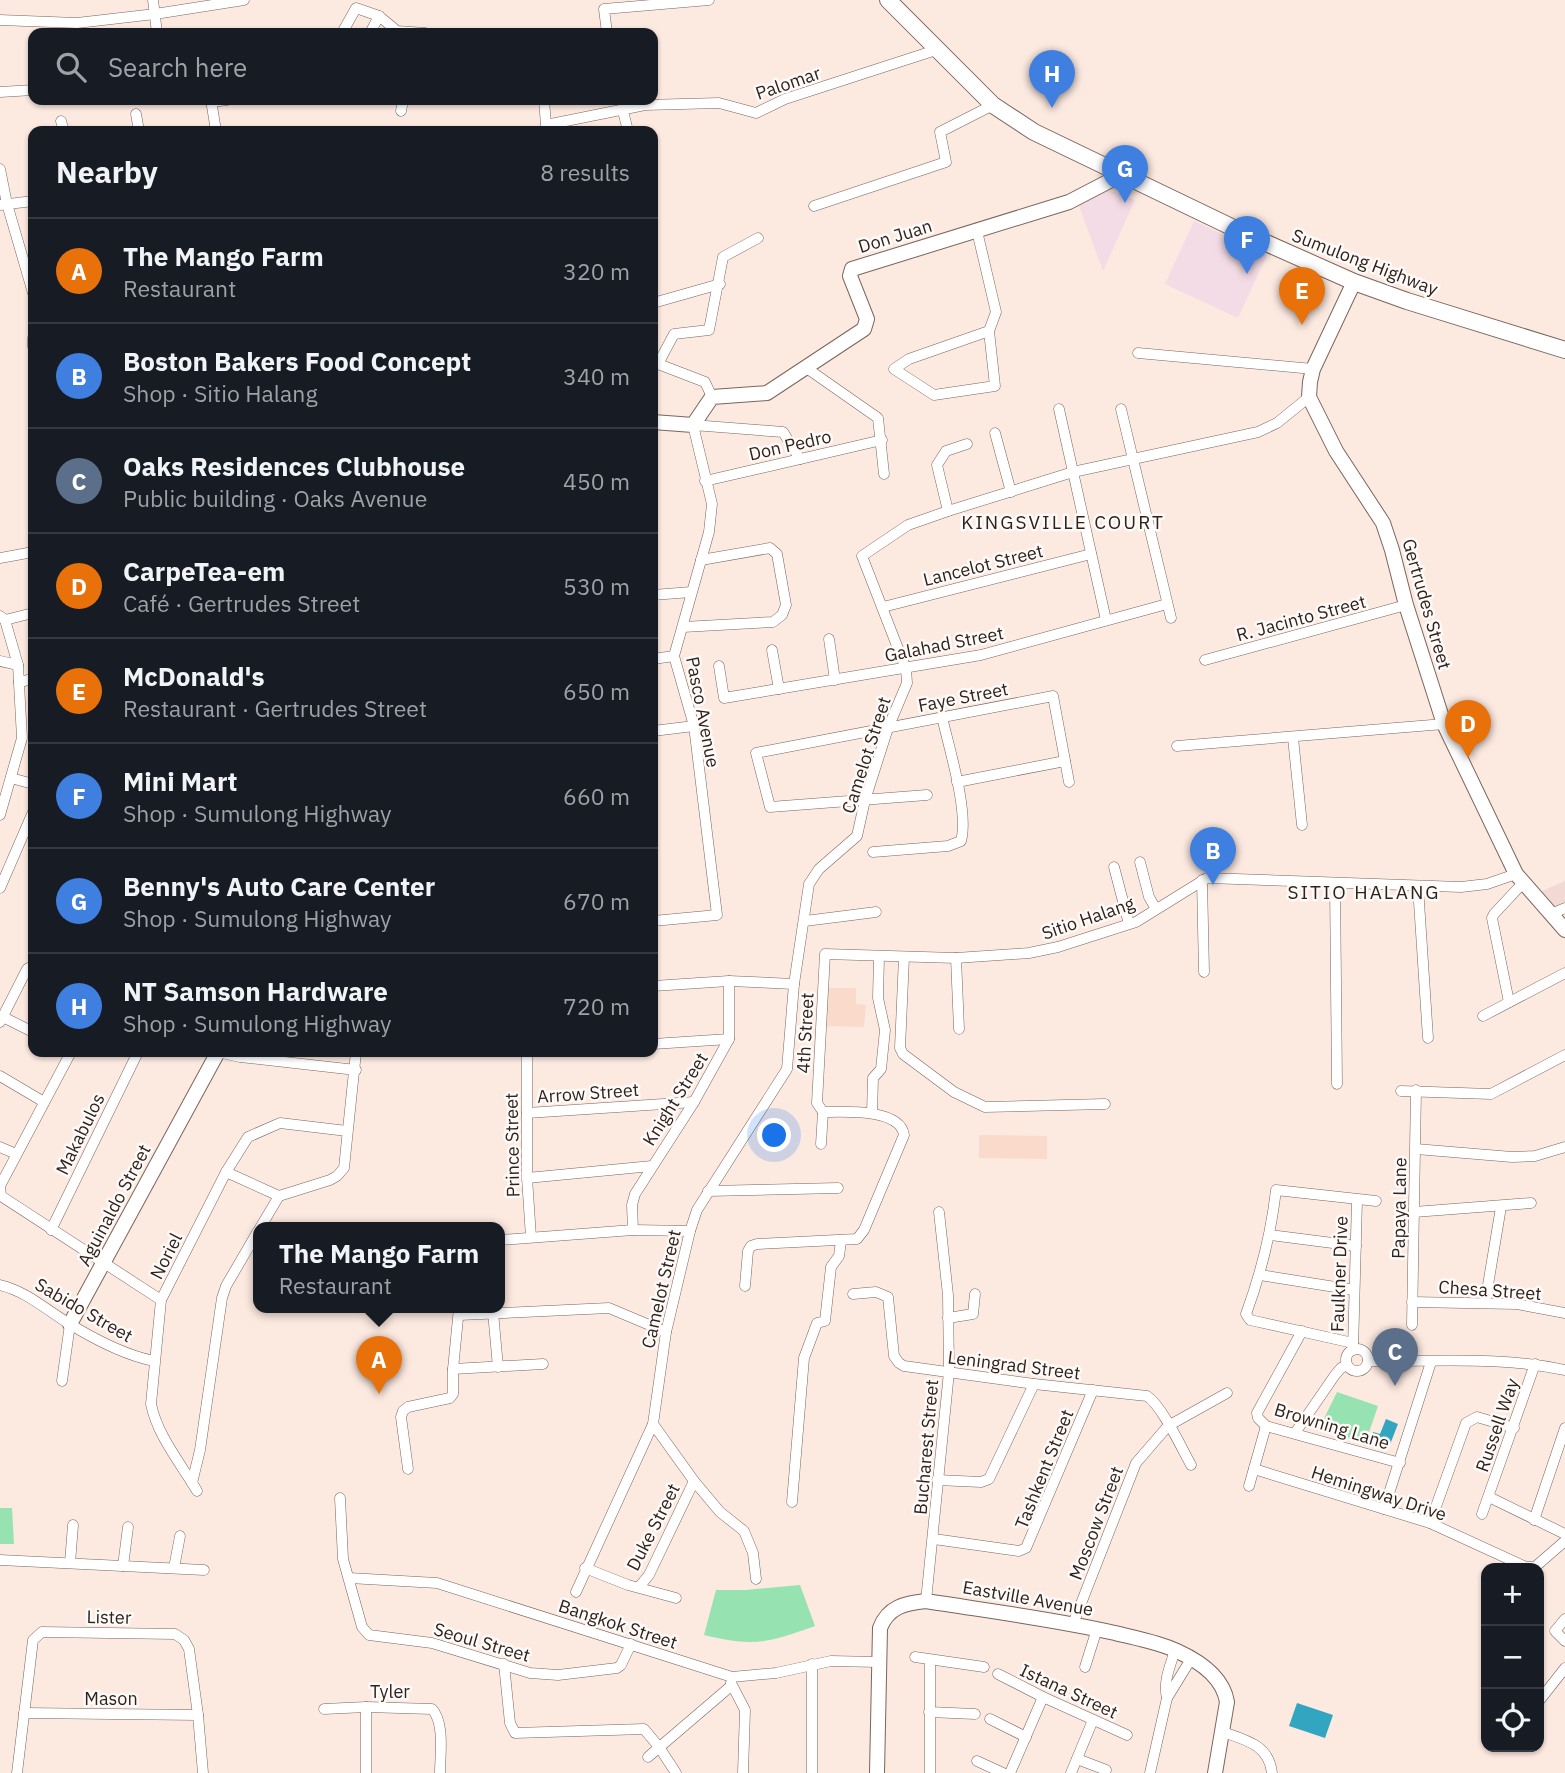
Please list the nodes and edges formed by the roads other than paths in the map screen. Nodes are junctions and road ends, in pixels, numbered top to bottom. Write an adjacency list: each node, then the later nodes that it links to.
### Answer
1 (153, 0): 6 (street)
2 (244, 0): 6 (street)
3 (709, 0): 5 (street)
4 (888, 0): 14 (main road, Sumulong Highway)
5 (678, 2): 13 (street)
6 (155, 14): 8 (street); 9 (street)
7 (379, 16): 10 (street); 11 (street); 12 (street)
8 (0, 20)
9 (156, 28)
10 (345, 28)
11 (373, 28)
12 (392, 28)
13 (606, 28)
14 (936, 50): 21 (street, Palomar); 22 (main road, Sumulong Highway)
15 (28, 90): 16 (street)
16 (0, 93)
17 (212, 105): 27 (street)
18 (402, 105): 23 (street)
19 (545, 105): 24 (street, Palomar)
20 (645, 105): 24 (street, Palomar)
21 (658, 105)
22 (993, 106): 30 (main road, Sumulong Highway); 33 (street)
23 (401, 111)
24 (623, 111): 28 (street)
25 (136, 114): 26 (street)
26 (138, 126)
27 (215, 126)
28 (627, 126)
29 (0, 169): 32 (street)
30 (1121, 175): 34 (street, Don Juan); 37 (main road, Sumulong Highway)
31 (28, 202): 32 (street)
32 (4, 204): 36 (street)
33 (814, 206)
34 (976, 230): 40 (street); 45 (street, Don Juan)
35 (758, 237): 38 (street)
36 (28, 266)
37 (1354, 282): 41 (main road, Sumulong Highway); 46 (street)
38 (720, 284): 39 (street); 43 (street)
39 (658, 302)
40 (989, 331): 40 (street)
41 (1565, 350)
42 (1138, 353): 46 (street)
43 (658, 358)
44 (658, 364): 47 (street)
45 (805, 367): 47 (street, Don Juan); 54 (street)
46 (1314, 369): 48 (street)
47 (712, 397): 52 (street)
48 (1309, 397): 56 (street, Camelot Street); 70 (street, Gertrudes Street)
49 (1059, 408): 58 (street)
50 (1121, 409): 56 (street)
51 (658, 422): 52 (street)
52 (692, 425): 57 (street); 60 (street, Pasco Avenue)
53 (995, 433): 61 (street)
54 (882, 440): 57 (street, Don Pedro); 59 (street)
55 (967, 444): 62 (street)
56 (1134, 458): 58 (street, Camelot Street); 69 (street)
57 (800, 459): 60 (street, Don Pedro)
58 (1073, 472): 61 (street, Camelot Street); 64 (street)
59 (884, 474)
60 (705, 481): 66 (street, Pasco Avenue)
61 (1011, 492): 62 (street, Camelot Street)
62 (948, 511): 71 (street, Camelot Street)
63 (28, 553): 65 (street)
64 (1091, 554): 71 (street, Lancelot Street); 75 (street)
65 (0, 558)
66 (701, 560): 67 (street, Pasco Avenue); 76 (street)
67 (691, 592): 68 (street); 76 (street, Pasco Avenue)
68 (658, 595)
69 (1167, 604): 74 (street); 75 (street, Galahad Street)
70 (1406, 605): 81 (street, R. Jacinto Street); 91 (street, Gertrudes Street)
71 (883, 607): 85 (street, Camelot Street)
72 (28, 615): 73 (street)
73 (2, 618): 83 (street)
74 (1171, 618)
75 (1106, 620): 85 (street, Galahad Street)
76 (683, 627): 79 (street, Pasco Avenue)
77 (829, 639): 87 (street)
78 (772, 650): 89 (street)
79 (674, 656): 80 (street); 92 (street, Pasco Avenue)
80 (658, 659)
81 (1205, 660)
82 (0, 661): 83 (street)
83 (18, 665): 88 (street)
84 (719, 666): 89 (street, Galahad Street)
85 (905, 669): 87 (street, Galahad Street); 93 (street, Camelot Street)
86 (28, 680): 88 (street)
87 (835, 680): 89 (street, Galahad Street)
88 (19, 682): 98 (street)
89 (779, 689)
90 (942, 717): 93 (street, Faye Street); 97 (street, Faye Street); 99 (street)
91 (1444, 724): 95 (street); 110 (street, Gertrudes Street)
92 (694, 726): 94 (street); 119 (street, Pasco Avenue)
93 (888, 728): 103 (street, Camelot Street); 103 (street, Faye Street)
94 (658, 730)
95 (1293, 738): 96 (street); 106 (street)
96 (1177, 746)
97 (1065, 761): 99 (street); 100 (street)
98 (11, 778): 101 (street); 104 (street)
99 (957, 782): 107 (street)
100 (1069, 782)
101 (28, 783)
102 (927, 795): 103 (street)
103 (865, 800): 120 (street, Camelot Street)
104 (0, 815)
105 (28, 824): 114 (street)
106 (1301, 825)
107 (873, 852)
108 (1140, 862): 116 (street)
109 (1114, 867): 121 (street)
110 (1520, 878): 113 (street, Sitio Halang); 118 (street, Gertrudes Street); 133 (street)
111 (1202, 880): 112 (street, Sitio Halang); 116 (street, Sitio Halang); 128 (street)
112 (1335, 883): 113 (street, Sitio Halang); 150 (street)
113 (1418, 887): 138 (street)
114 (0, 888)
115 (1565, 908): 118 (street)
116 (1156, 909): 121 (street, Sitio Halang)
117 (876, 912): 120 (street)
118 (1551, 914): 122 (street, Gertrudes Street)
119 (658, 921)
120 (805, 921): 131 (street, Camelot Street)
121 (1129, 924): 126 (street, Sitio Halang)
122 (1565, 930)
123 (825, 954): 124 (street, Sitio Halang); 156 (street, 4th Street)
124 (879, 957): 125 (street, Sitio Halang); 158 (street)
125 (904, 957): 126 (street, Sitio Halang); 155 (street)
126 (956, 958): 136 (street)
127 (28, 968): 135 (street)
128 (1204, 972)
129 (1565, 973): 133 (street)
130 (729, 981): 131 (street); 132 (street); 139 (street, Knight Street)
131 (794, 984): 169 (street, Camelot Street)
132 (658, 986)
133 (1509, 1002): 134 (street)
134 (1483, 1016)
135 (1, 1019): 137 (street)
136 (960, 1029)
137 (28, 1030)
138 (1428, 1038)
139 (729, 1040): 140 (street); 154 (street, Knight Street)
140 (658, 1044)
141 (1565, 1055): 151 (street)
142 (68, 1057): 153 (street)
143 (136, 1057): 178 (street, Makabulos)
144 (215, 1057): 187 (street, Aguinaldo Street)
145 (240, 1057): 148 (street)
146 (356, 1057): 148 (street)
147 (527, 1057): 157 (street, Prince Street)
148 (356, 1070): 159 (street)
149 (0, 1076): 153 (street)
150 (1337, 1084)
151 (1416, 1090): 152 (street); 163 (street, Papaya Lane)
152 (1401, 1091)
153 (44, 1102): 164 (street)
154 (694, 1102): 157 (street, Arrow Street); 165 (street, Knight Street)
155 (1105, 1104)
156 (823, 1112): 158 (street); 160 (street, 4th Street)
157 (527, 1113): 167 (street, Prince Street)
158 (872, 1113): 185 (street)
159 (347, 1130): 166 (street, Noriel); 170 (street)
160 (821, 1144)
161 (0, 1147): 164 (street)
162 (1565, 1147): 163 (street)
163 (1416, 1149): 176 (street, Papaya Lane)
164 (16, 1154): 178 (street)
165 (652, 1166): 167 (street); 179 (street, Knight Street)
166 (226, 1172): 170 (street); 194 (street, Noriel)
167 (527, 1178): 182 (street, Prince Street)
168 (838, 1188): 169 (street)
169 (708, 1191): 180 (street, Camelot Street)
170 (279, 1196): 177 (street)
171 (1357, 1199): 172 (street); 181 (street); 186 (street, Faulkner Drive)
172 (1376, 1202)
173 (1531, 1203): 174 (street)
174 (1500, 1207): 176 (street); 196 (street)
175 (939, 1212): 201 (street, Bucharest Street)
176 (1414, 1212): 195 (street, Papaya Lane)
177 (263, 1222)
178 (51, 1230): 187 (street)
179 (633, 1230): 180 (street); 182 (street)
180 (690, 1231): 205 (street, Camelot Street)
181 (1270, 1235): 186 (street); 188 (street)
182 (531, 1237): 184 (street)
183 (253, 1239): 207 (street, Noriel)
184 (505, 1240)
185 (841, 1241): 190 (street); 236 (street)
186 (1356, 1246): 191 (street, Faulkner Drive)
187 (105, 1264): 194 (street); 202 (street, Aguinaldo Street)
188 (1260, 1275): 191 (street); 204 (street)
189 (0, 1285): 202 (street, Sabido Street)
190 (745, 1286)
191 (1354, 1290): 206 (street, Faulkner Drive)
192 (853, 1294): 216 (street, Leningrad Street)
193 (975, 1294): 201 (street)
194 (161, 1300): 207 (street, Noriel)
195 (1412, 1302): 196 (street, Chesa Street); 203 (street, Papaya Lane)
196 (1485, 1303): 197 (street, Chesa Street)
197 (1564, 1310)
198 (505, 1312): 205 (street)
199 (459, 1313): 214 (street)
200 (493, 1313): 213 (street)
201 (948, 1318): 216 (street, Bucharest Street)
202 (70, 1324): 207 (street, Sabido Street); 217 (street, Aguinaldo Street)
203 (1412, 1325)
204 (1302, 1331): 206 (street); 223 (street, Browning Lane)
205 (666, 1332): 221 (street, Camelot Street)
206 (1353, 1346): 208 (street); 212 (street)
207 (154, 1361)
208 (1368, 1361): 209 (street); 212 (street)
209 (1432, 1362): 211 (street); 227 (street)
210 (543, 1364): 213 (street)
211 (1535, 1364): 215 (street); 224 (street, Russell Way)
212 (1347, 1365): 226 (street)
213 (498, 1367): 214 (street)
214 (453, 1369): 229 (street)
215 (1565, 1370)
216 (949, 1372): 218 (street, Leningrad Street); 231 (street, Bucharest Street)
217 (62, 1381)
218 (1034, 1384): 219 (street, Leningrad Street); 231 (street)
219 (1093, 1390): 222 (street, Leningrad Street); 245 (street, Tashkent Street)
220 (1227, 1393): 222 (street, Moscow Street)
221 (653, 1424): 232 (street); 253 (street, Camelot Street)
222 (1168, 1426): 228 (street, Leningrad Street); 262 (street, Moscow Street)
223 (1266, 1426): 226 (street, Browning Lane); 230 (street)
224 (1514, 1428): 234 (street, Russell Way); 240 (street)
225 (1565, 1428): 239 (street)
226 (1295, 1433): 227 (street, Browning Lane)
227 (1400, 1463): 237 (street)
228 (1191, 1465)
229 (408, 1469)
230 (1254, 1469): 233 (street); 237 (street, Hemingway Drive)
231 (937, 1480): 245 (street, Bucharest Street)
232 (694, 1481): 256 (street); 257 (street, Duke Street)
233 (1249, 1486)
234 (1489, 1497): 238 (street, Russell Way); 239 (street, Russell Way)
235 (340, 1499): 255 (street, Seoul Street)
236 (792, 1502)
237 (1384, 1509): 240 (street, Hemingway Drive)
238 (1482, 1514)
239 (1534, 1520): 243 (street, Russell Way)
240 (1430, 1523): 249 (street, Hemingway Drive)
241 (73, 1525): 248 (street)
242 (128, 1527): 251 (street)
243 (1565, 1534)
244 (180, 1536): 252 (street)
245 (934, 1539): 260 (street, Bucharest Street)
246 (1565, 1541): 250 (street)
247 (0, 1560): 248 (street)
248 (70, 1563): 251 (street)
249 (1519, 1563)
250 (1540, 1563)
251 (123, 1566): 252 (street)
252 (174, 1568): 254 (street)
253 (585, 1568): 257 (street); 258 (street, Camelot Street)
254 (204, 1570)
255 (349, 1578): 265 (street, Bangkok Street); 271 (street, Seoul Street)
256 (756, 1579)
257 (639, 1587): 259 (street)
258 (576, 1592)
259 (676, 1598)
260 (926, 1601): 262 (street, Eastville Avenue); 270 (street, Eastville Avenue)
261 (1565, 1619): 264 (street)
262 (1073, 1624): 263 (street, Eastville Avenue)
263 (1097, 1629): 266 (street, Eastville Avenue); 274 (street)
264 (1565, 1641)
265 (631, 1644): 271 (street, Seoul Street); 277 (street, Bangkok Street)
266 (1175, 1650): 268 (street, Eastville Avenue); 280 (street)
267 (915, 1657): 269 (street)
268 (1191, 1659): 280 (street); 289 (street, Eastville Avenue)
269 (930, 1661): 273 (street); 283 (street)
270 (878, 1662): 272 (street, Bangkok Street); 304 (street, Eastville Avenue)
271 (504, 1664): 292 (street)
272 (812, 1664): 277 (street, Bangkok Street); 303 (street)
273 (984, 1667)
274 (1085, 1667)
275 (1565, 1668): 278 (street)
276 (999, 1674): 279 (street, Istana Street)
277 (732, 1682): 292 (street); 302 (street)
278 (1544, 1695)
279 (1043, 1697): 288 (street, Istana Street); 291 (street)
280 (1167, 1698): 309 (street)
281 (366, 1707): 282 (street, Tyler); 299 (street); 300 (street, Tyler)
282 (324, 1709)
283 (929, 1712): 285 (street); 305 (street)
284 (24, 1713): 286 (street, Mason); 286 (street, Lister); 297 (street, Lister)
285 (975, 1714)
286 (198, 1715): 298 (street, Lister)
287 (990, 1719): 291 (street)
288 (1093, 1720): 290 (street, Istana Street); 294 (street)
289 (1223, 1732): 310 (street, Eastville Avenue); 311 (street)
290 (1127, 1735)
291 (1026, 1737): 307 (street)
292 (659, 1747): 293 (street); 301 (street)
293 (648, 1757)
294 (1077, 1759): 296 (street); 308 (street)
295 (977, 1761): 306 (street)
296 (1106, 1770)
297 (17, 1773)
298 (203, 1773)
299 (366, 1773)
300 (440, 1773)
301 (676, 1773)
302 (743, 1773)
303 (812, 1773)
304 (877, 1773)
305 (930, 1773)
306 (1003, 1773)
307 (1010, 1773)
308 (1071, 1773)
309 (1150, 1773)
310 (1215, 1773)
311 (1272, 1773)

